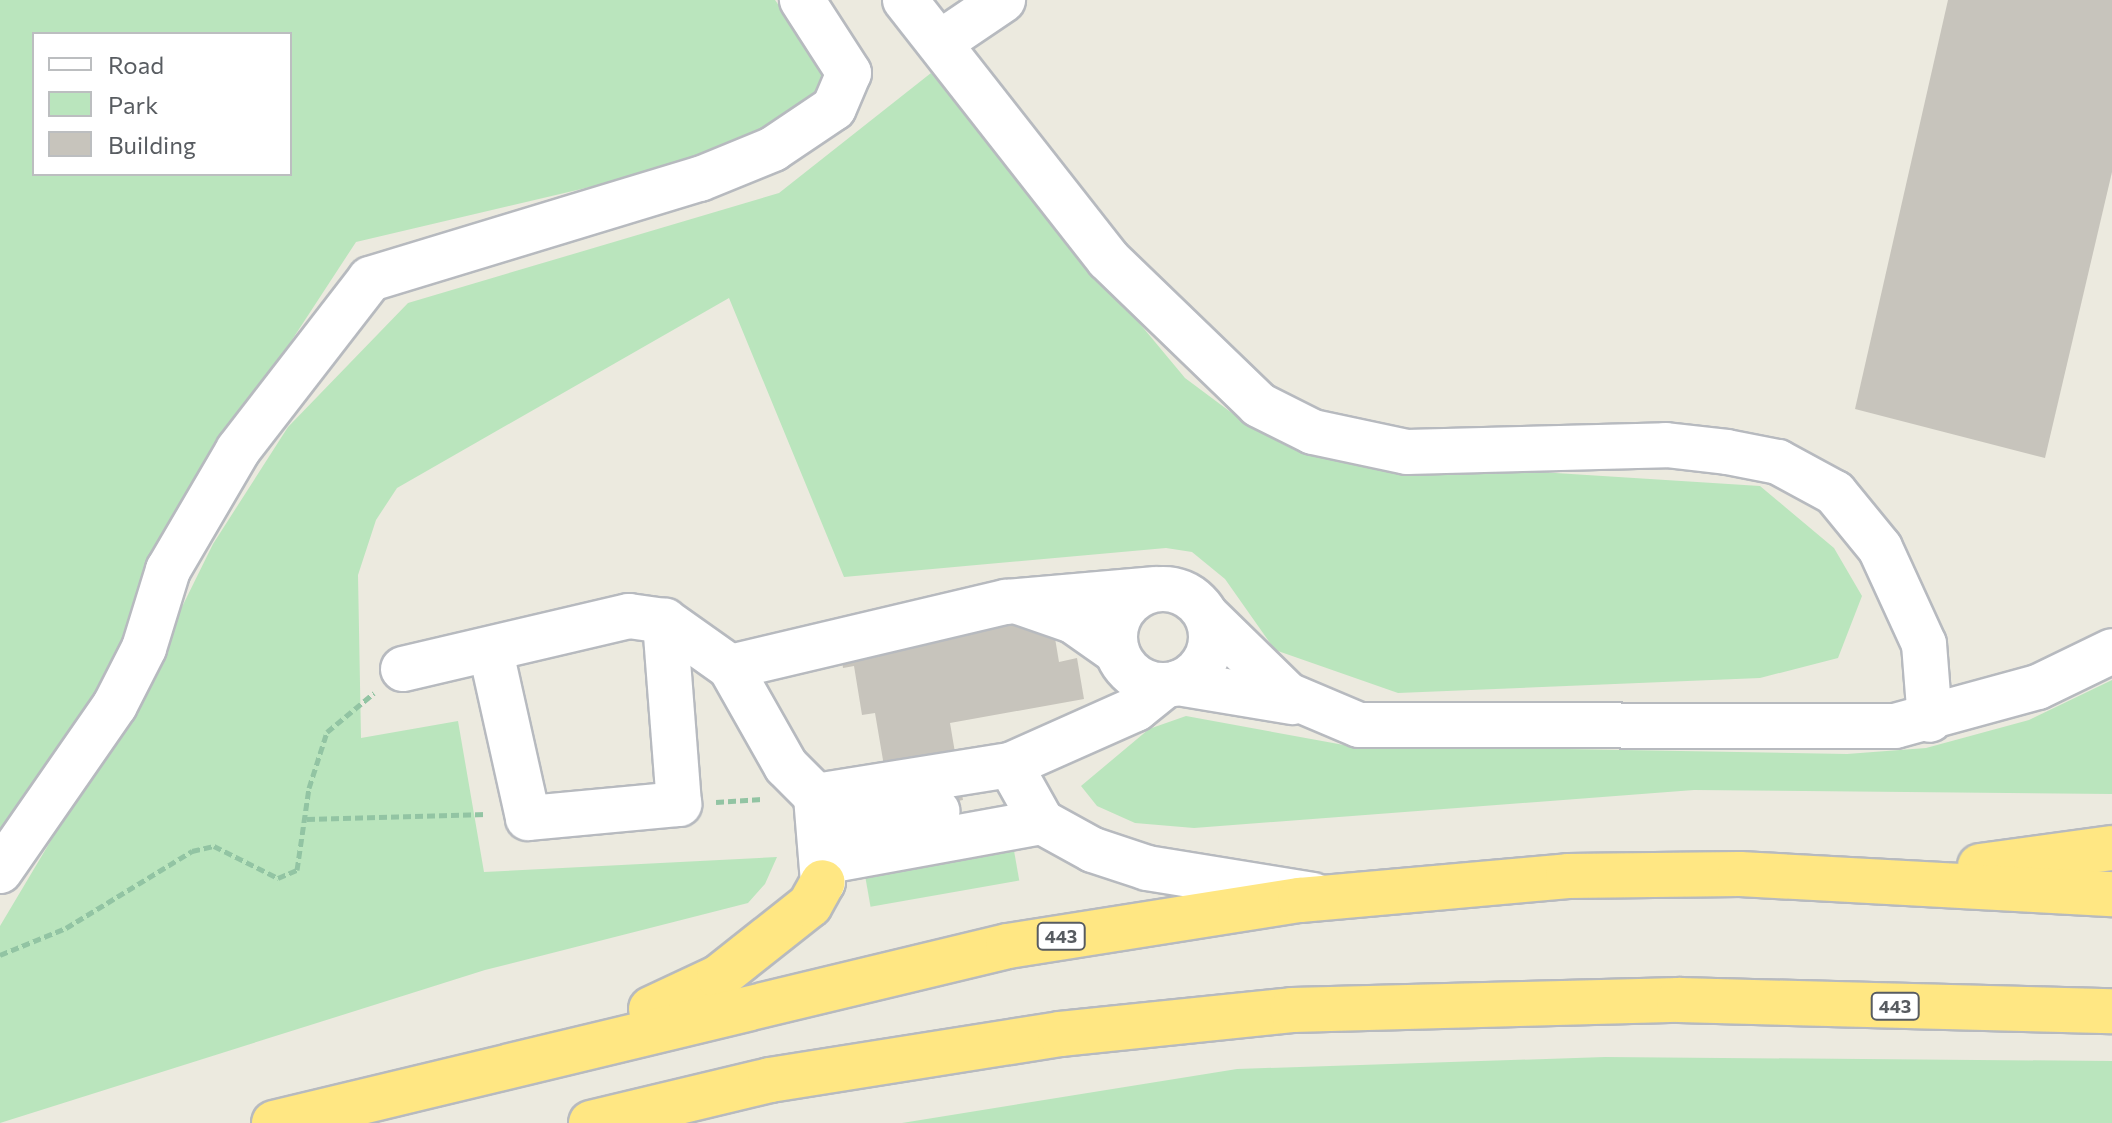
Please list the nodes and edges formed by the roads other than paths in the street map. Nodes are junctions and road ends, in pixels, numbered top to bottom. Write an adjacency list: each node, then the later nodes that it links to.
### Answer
1 (802, 0): 21 (street)
2 (905, 0): 4 (street)
3 (1003, 0): 4 (street)
4 (941, 42): 16 (street)
5 (1154, 589): 6 (street); 7 (street); 11 (street)
6 (1006, 602): 11 (street); 12 (street)
7 (1207, 616): 14 (street); 15 (street)
8 (665, 621): 10 (street); 10 (street); 12 (street)
9 (2112, 651): 16 (street)
10 (491, 652): 13 (street)
11 (1119, 655): 14 (street); 17 (street)
12 (730, 667): 19 (street)
13 (403, 669)
14 (1171, 684): 15 (street); 17 (street)
15 (1310, 707): 16 (street)
16 (1930, 720)
17 (1073, 740): 18 (street)
18 (1025, 795): 19 (street); 19 (street); 24 (street)
19 (820, 843): 26 (highway)
20 (2112, 848): 22 (highway)
21 (0, 871)
22 (1865, 879): 23 (highway, 443); 24 (highway, 443)
23 (2112, 894)
24 (1328, 897): 26 (highway, 443)
25 (2112, 1011): 28 (highway, 443)
26 (565, 1050): 27 (highway, 443)
27 (274, 1123)
28 (591, 1123)

